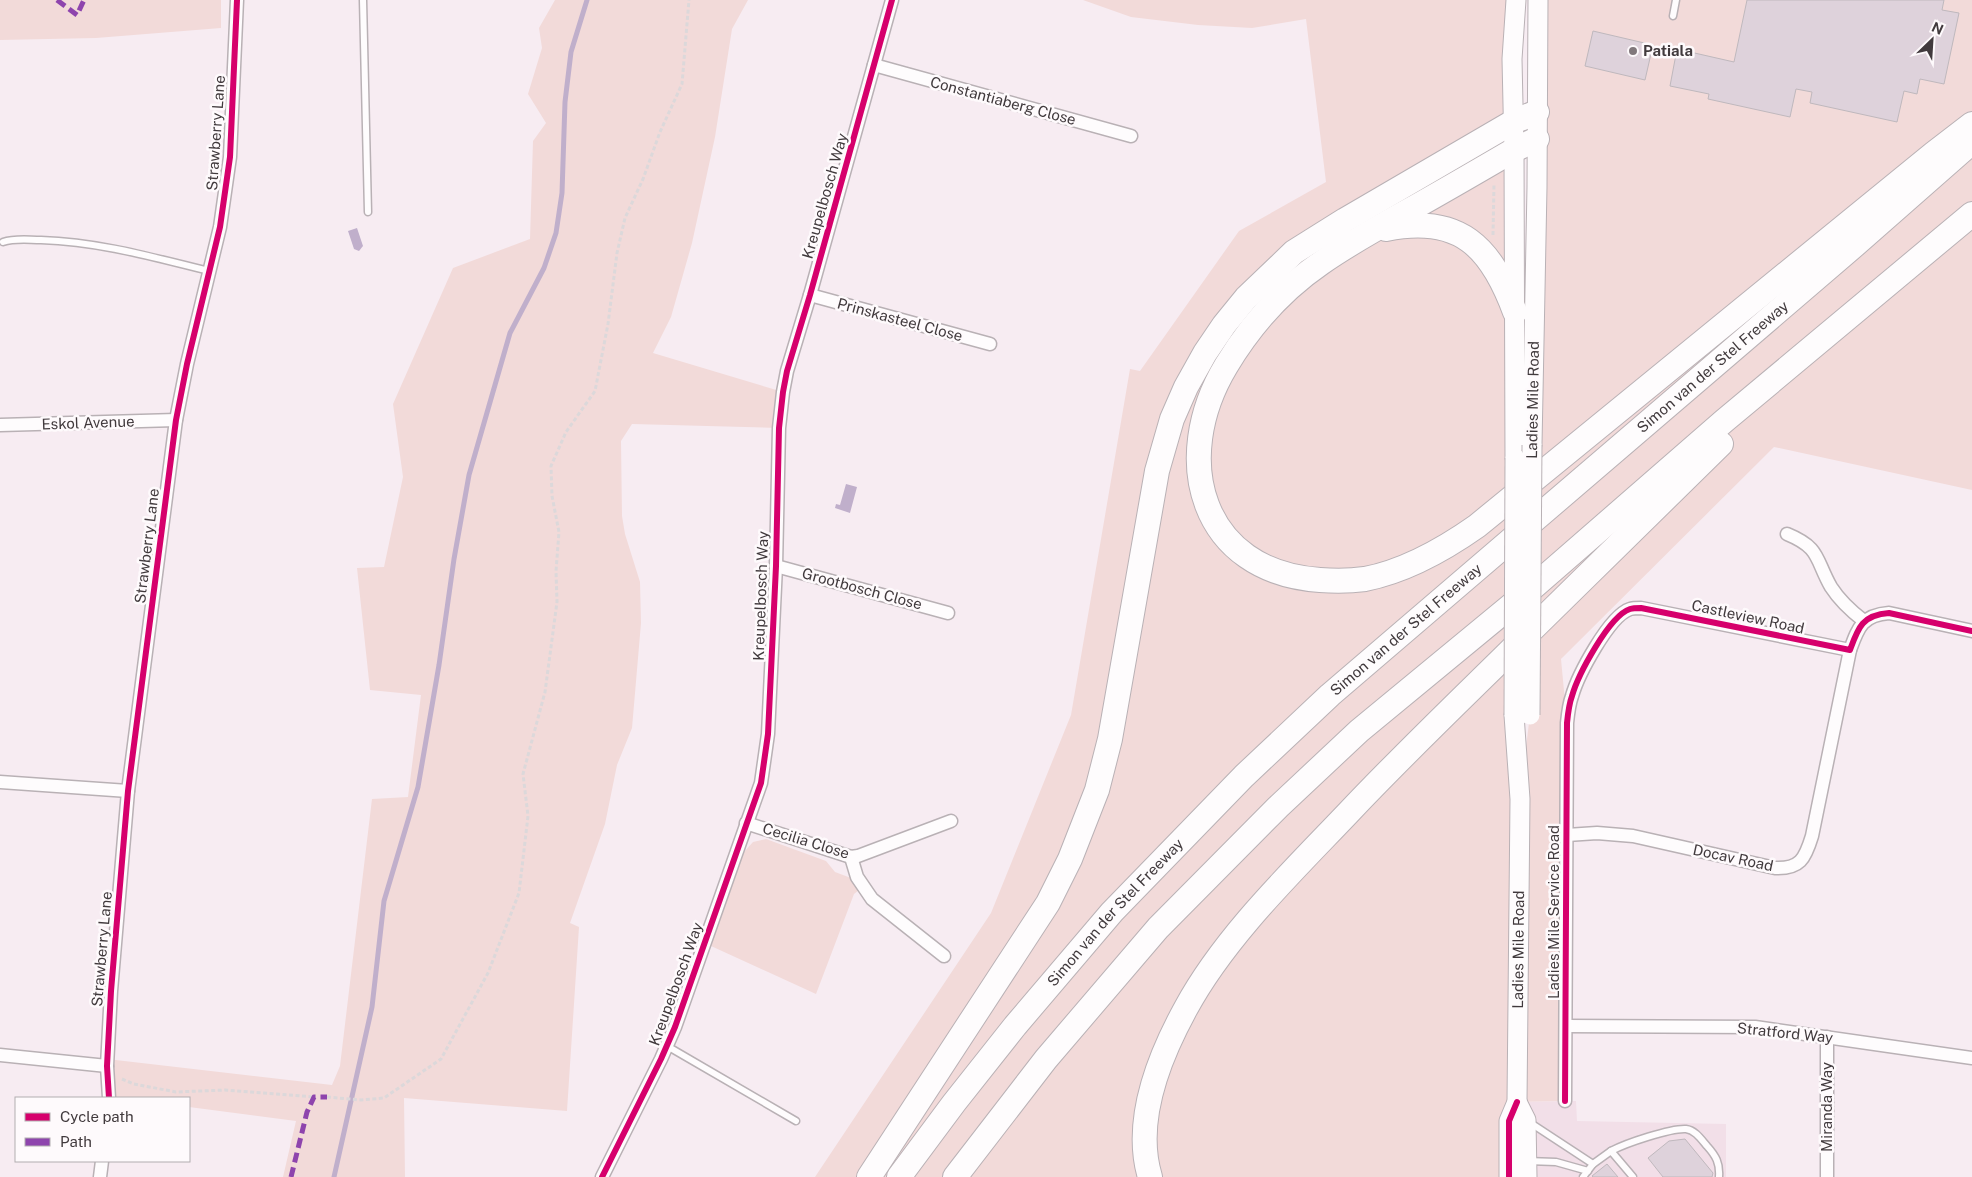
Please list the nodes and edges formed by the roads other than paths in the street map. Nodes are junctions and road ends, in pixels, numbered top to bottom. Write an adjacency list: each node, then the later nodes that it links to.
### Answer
1 (239, 0): 22 (street, Strawberry Lane)
2 (363, 0): 18 (lane)
3 (892, 0): 10 (street, Kreupelbosch Way)
4 (1511, 0): 9 (main road)
5 (1516, 0): 9 (main road, Ladies Mile Road)
6 (1538, 0): 11 (main road, Ladies Mile Road)
7 (1676, 0): 8 (lane)
8 (1673, 16)
9 (1515, 21): 12 (main road, Ladies Mile Road)
10 (874, 65): 14 (street, Constantiaberg Close); 23 (street, Kreupelbosch Way)
11 (1538, 112): 12 (highway); 15 (main road, Ladies Mile Road)
12 (1513, 122): 17 (main road, Ladies Mile Road); 62 (highway)
13 (1972, 124): 20 (highway)
14 (1131, 136)
15 (1537, 139): 17 (highway); 35 (main road, Ladies Mile Road, bridge)
16 (1972, 142): 63 (highway, Simon van der Stel Freeway)
17 (1514, 150): 20 (highway); 25 (main road, Ladies Mile Road)
18 (368, 212)
19 (1972, 214): 24 (highway)
20 (1372, 232): 25 (highway)
21 (3, 242): 22 (lane)
22 (209, 271): 27 (street, Strawberry Lane)
23 (810, 295): 26 (street, Prinskasteel Close); 30 (street, Kreupelbosch Way)
24 (1861, 306): 64 (highway); 65 (highway)
25 (1515, 312): 35 (main road, Ladies Mile Road, bridge)
26 (990, 344)
27 (176, 420): 28 (street, Eskol Avenue); 38 (street, Strawberry Lane)
28 (0, 425)
29 (1787, 534): 32 (street)
30 (776, 566): 31 (street, Grootbosch Close); 40 (street, Kreupelbosch Way)
31 (948, 613)
32 (1864, 621): 33 (street); 34 (street)
33 (1972, 631)
34 (1850, 650): 36 (street, Castleview Road); 41 (street, Docav Road)
35 (1522, 715): 52 (main road, Ladies Mile Road)
36 (1567, 723): 41 (street, Ladies Mile Service Road)
37 (0, 782): 38 (street)
38 (128, 791): 49 (street, Strawberry Lane)
39 (951, 820): 42 (street, Cecilia Close)
40 (746, 823): 42 (street, Cecilia Close); 46 (street, Kreupelbosch Way)
41 (1567, 835): 44 (street, Ladies Mile Service Road)
42 (851, 857): 43 (street)
43 (944, 956)
44 (1566, 1026): 45 (street, Stratford Way); 51 (street, Ladies Mile Service Road)
45 (1828, 1038): 48 (street, Stratford Way); 70 (street, Miranda Way)
46 (667, 1046): 54 (lane); 61 (street, Kreupelbosch Way)
47 (0, 1055): 49 (street)
48 (1972, 1058)
49 (107, 1066): 50 (street, Strawberry Lane)
50 (109, 1097)
51 (1565, 1101)
52 (1517, 1102): 53 (main road, Ladies Mile Road); 66 (main road, Ladies Mile Road)
53 (1526, 1120): 57 (lane); 58 (main road, Ladies Mile Road)
54 (796, 1121)
55 (1611, 1150): 57 (lane); 68 (lane); 69 (lane)
56 (102, 1162): 60 (street)
57 (1593, 1164): 59 (lane)
58 (1527, 1169): 59 (lane)
59 (1588, 1171): 67 (lane)
60 (100, 1177)
61 (602, 1177)
62 (869, 1177)
63 (899, 1177)
64 (955, 1177)
65 (1150, 1177)
66 (1509, 1177)
67 (1583, 1177)
68 (1633, 1177)
69 (1719, 1177)
70 (1827, 1177)

